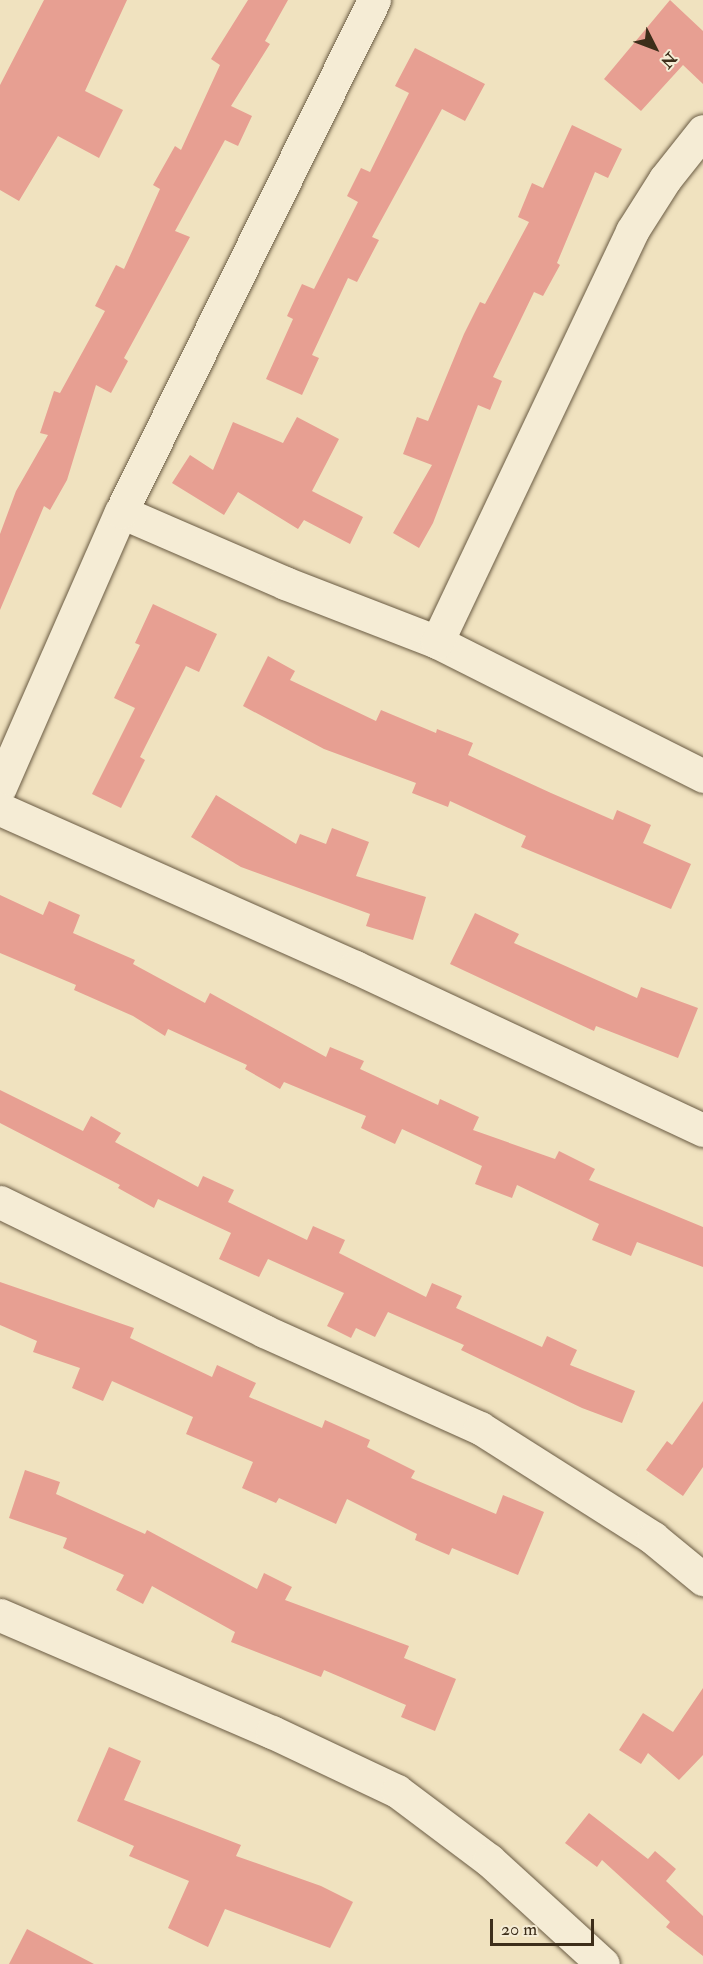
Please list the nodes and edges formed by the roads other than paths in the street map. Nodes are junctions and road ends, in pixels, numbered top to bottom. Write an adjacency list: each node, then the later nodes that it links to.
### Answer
1 (374, 0): 3 (street)
2 (703, 131): 4 (street)
3 (121, 512): 4 (street); 6 (street)
4 (437, 642): 5 (street)
5 (703, 776)
6 (0, 787)
7 (0, 809): 8 (street)
8 (703, 1130)
9 (0, 1202): 10 (street)
10 (703, 1579)
11 (0, 1615): 12 (street)
12 (603, 1964)

